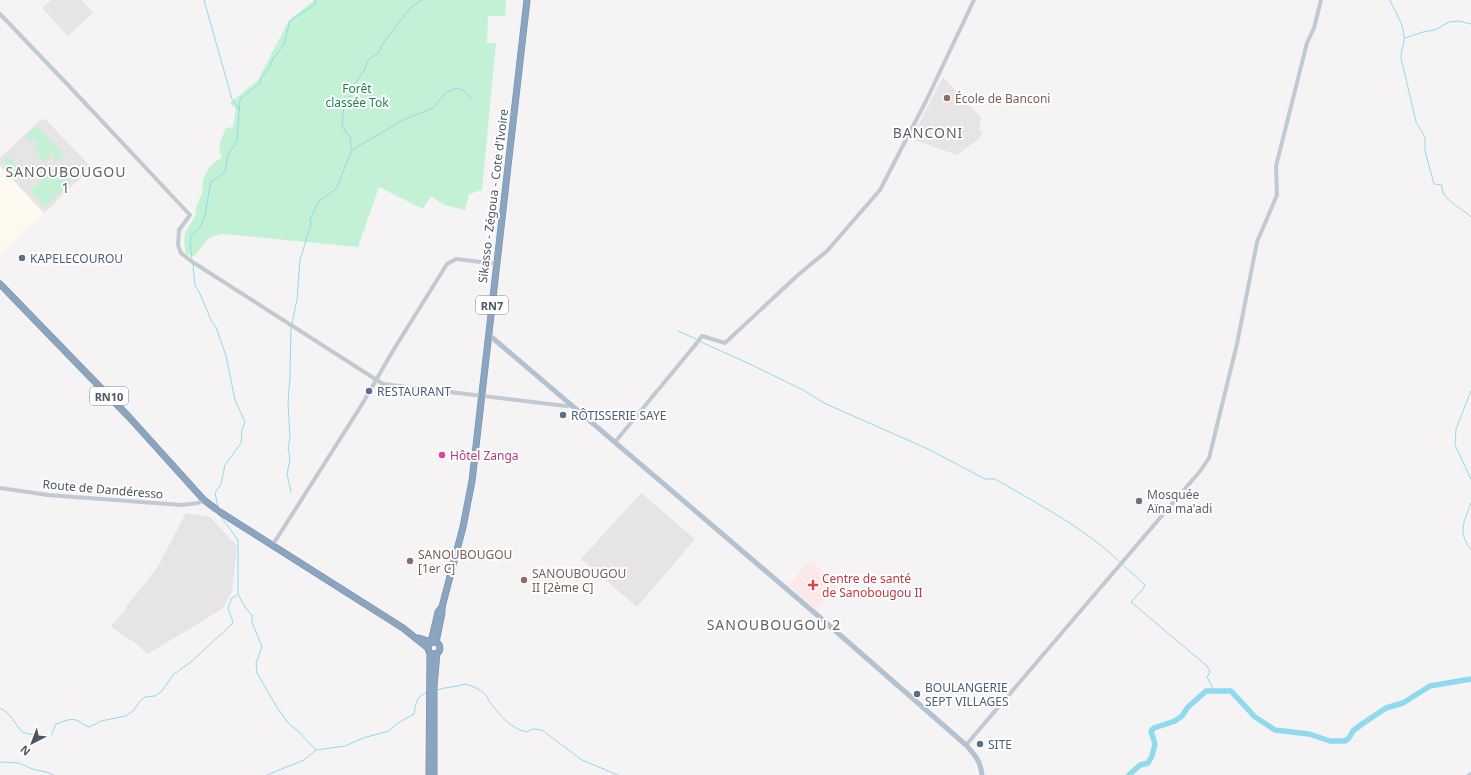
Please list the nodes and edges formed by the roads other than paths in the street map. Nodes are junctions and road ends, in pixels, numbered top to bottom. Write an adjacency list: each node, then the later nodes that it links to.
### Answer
1 (527, 0): 5 (highway, Sikasso - Zégoua - Cote d'Ivoire / RN7)
2 (974, 0): 11 (street)
3 (1321, 0): 17 (street)
4 (0, 14): 8 (street)
5 (497, 264): 7 (highway, Sikasso - Zégoua - Cote d'Ivoire / RN7); 8 (street)
6 (0, 284): 13 (highway, RN10)
7 (488, 334): 9 (highway, Sikasso - Zégoua - Cote d'Ivoire / RN7); 10 (main road)
8 (377, 380): 9 (street); 14 (street)
9 (481, 395): 10 (street); 15 (highway, Sikasso - Zégoua - Cote d'Ivoire / RN7)
10 (572, 405): 11 (main road)
11 (615, 442): 17 (main road)
12 (0, 488): 13 (street, Route de Dandéresso)
13 (204, 500): 14 (highway, RN10)
14 (272, 546): 15 (highway, RN10)
15 (432, 648): 16 (highway, RN7)
16 (432, 719): 18 (highway, RN7); 19 (highway, RN7)
17 (966, 745): 20 (main road)
18 (429, 775)
19 (434, 775)
20 (982, 775)

